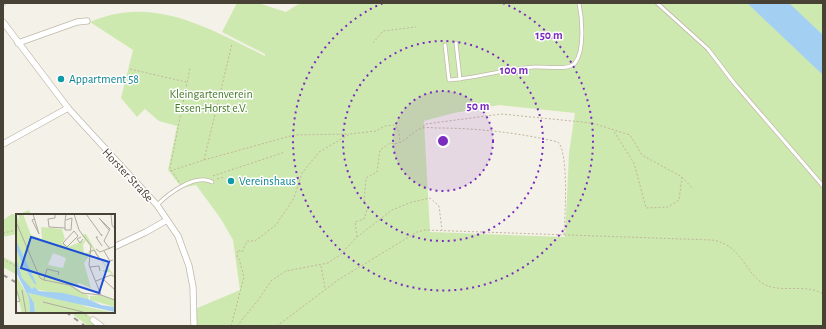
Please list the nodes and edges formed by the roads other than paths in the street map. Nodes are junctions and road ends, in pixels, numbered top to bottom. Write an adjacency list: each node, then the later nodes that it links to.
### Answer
1 (579, 3): 8 (lane)
2 (657, 3): 12 (lane)
3 (87, 21): 5 (street)
4 (3, 22): 5 (street, Horster Straße)
5 (18, 43): 9 (street, Horster Straße)
6 (456, 43): 8 (lane)
7 (445, 45): 8 (lane)
8 (460, 79)
9 (68, 108): 10 (street); 13 (street, Horster Straße)
10 (4, 142)
11 (210, 181): 13 (lane)
12 (823, 186)
13 (157, 205): 14 (street, Horster Straße)
14 (167, 220): 15 (street); 18 (street, Horster Straße)
15 (115, 247)
16 (93, 320): 17 (street)
17 (100, 326)
18 (194, 326)

